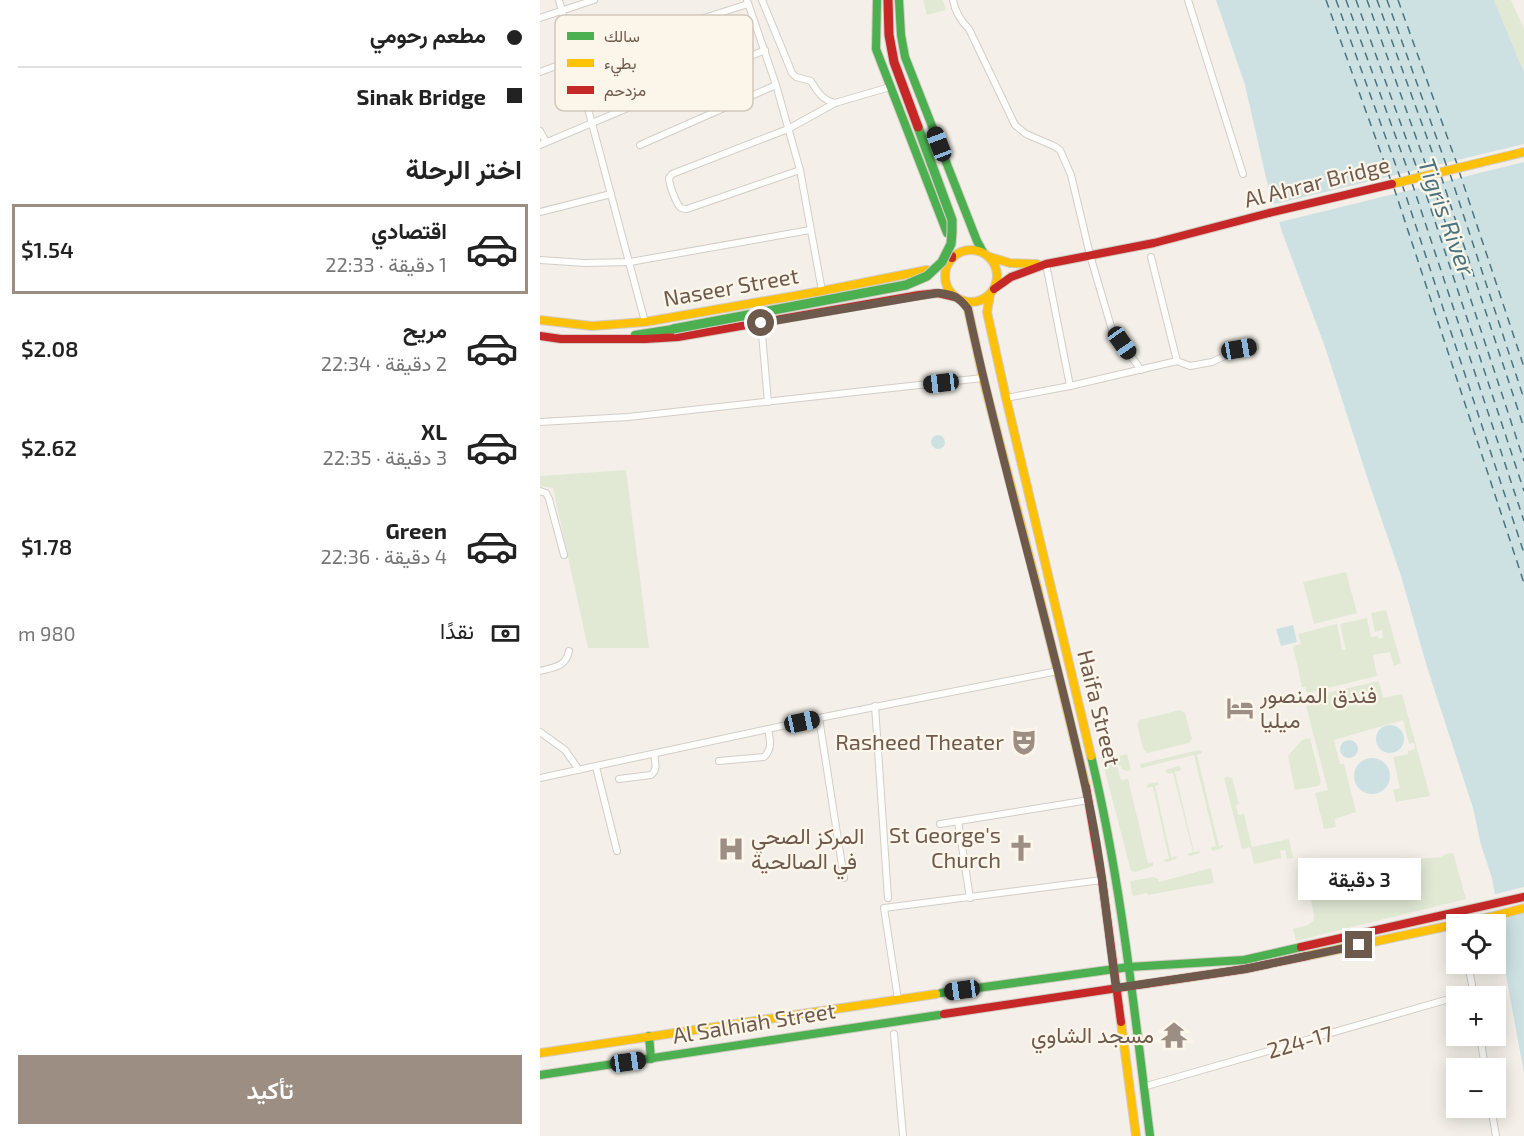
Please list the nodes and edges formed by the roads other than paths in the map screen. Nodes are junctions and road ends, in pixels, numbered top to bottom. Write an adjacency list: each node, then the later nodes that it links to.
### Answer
1 (559, 0): 10 (street)
2 (594, 0): 10 (street)
3 (762, 0): 22 (street)
4 (877, 0): 20 (main road)
5 (888, 0): 54 (main road, bridge)
6 (899, 0): 34 (main road)
7 (953, 0): 41 (street)
8 (1188, 0): 33 (street)
9 (748, 2): 12 (street)
10 (562, 11): 11 (street); 14 (street)
11 (563, 15)
12 (709, 15)
13 (753, 16): 15 (street)
14 (540, 18)
15 (765, 50): 16 (street); 19 (street)
16 (753, 55)
17 (555, 66): 18 (street)
18 (540, 72)
19 (776, 85): 21 (street); 27 (street)
20 (890, 87): 22 (street); 36 (main road)
21 (753, 95)
22 (835, 103): 27 (street)
23 (589, 111): 26 (street)
24 (620, 111): 26 (street)
25 (717, 111): 30 (street)
26 (592, 123): 29 (street); 35 (street)
27 (788, 129): 32 (street); 32 (street)
28 (540, 131): 29 (street)
29 (543, 143)
30 (640, 145)
31 (1524, 152): 41 (main road, Al Ahrar Bridge)
32 (800, 170): 38 (street)
33 (1243, 174)
34 (956, 187): 36 (main road); 40 (main road)
35 (611, 194): 37 (street); 44 (street)
36 (933, 197): 39 (main road)
37 (540, 212)
38 (810, 230): 44 (street); 47 (street)
39 (947, 233)
40 (986, 255): 45 (main road); 48 (main road); 49 (main road)
41 (1090, 255): 45 (main road, Al Ahrar Bridge); 57 (street)
42 (1151, 257): 56 (street)
43 (540, 260): 44 (street)
44 (630, 262): 51 (street)
45 (1046, 264): 48 (main road); 59 (street)
46 (927, 270): 47 (main road, Naseer Street)
47 (822, 288): 51 (main road, Naseer Street)
48 (992, 292): 49 (main road); 60 (main road, Haifa Street)
49 (959, 299): 52 (main road, Naseer Street); 58 (main road, Haifa Street)
50 (540, 320): 51 (main road, Naseer Street)
51 (645, 322)
52 (761, 323): 54 (main road, Naseer Street); 61 (street)
53 (540, 336): 54 (main road, Naseer Street)
54 (618, 338)
55 (1254, 347): 56 (street)
56 (1177, 361): 57 (street)
57 (1141, 370): 59 (street)
58 (983, 378): 61 (street); 67 (main road, Haifa Street)
59 (1070, 386): 60 (street)
60 (1006, 399): 89 (main road, Haifa Street)
61 (768, 402): 62 (street)
62 (540, 422)
63 (540, 491): 64 (street)
64 (564, 555)
65 (568, 651): 66 (street)
66 (540, 671)
67 (1058, 671): 68 (street); 78 (main road, Haifa Street)
68 (875, 706): 69 (street); 85 (street)
69 (819, 718): 70 (street); 82 (street)
70 (768, 729): 72 (street); 73 (street)
71 (540, 732): 75 (street)
72 (654, 754): 74 (street); 77 (street)
73 (719, 761)
74 (596, 767): 75 (street); 81 (street)
75 (579, 770): 76 (street)
76 (540, 778)
77 (619, 779)
78 (1089, 800): 79 (street); 83 (main road, Haifa Street)
79 (958, 821): 80 (street); 86 (street)
80 (940, 824)
81 (616, 851)
82 (844, 878)
83 (1102, 880): 86 (street); 90 (main road, Haifa Street)
84 (1524, 897): 88 (main road)
85 (888, 898)
86 (970, 898): 93 (street)
87 (1524, 908): 88 (main road)
88 (1244, 965): 89 (main road, Al Salhiah Street); 91 (main road, Al Salhiah Street)
89 (1128, 967): 90 (main road, Al Salhiah Street); 91 (main road, Haifa Street)
90 (1114, 969): 92 (main road, Haifa Street); 93 (main road, Al Salhiah Street)
91 (1131, 986): 92 (main road, Al Salhiah Street); 102 (main road, Haifa Street)
92 (1116, 988): 95 (main road, Al Salhiah Street); 105 (main road, Haifa Street)
93 (898, 999): 98 (main road, Al Salhiah Street)
94 (1446, 1000): 102 (street, 224-17)
95 (905, 1020): 96 (main road, Al Salhiah Street); 97 (street)
96 (880, 1024): 97 (street); 100 (main road, Al Salhiah Street)
97 (894, 1034): 104 (street)
98 (649, 1036): 99 (main road, Al Salhiah Street); 100 (main road)
99 (540, 1053)
100 (651, 1059): 101 (main road, Al Salhiah Street)
101 (540, 1075)
102 (1143, 1087): 106 (main road, Haifa Street)
103 (1493, 1118): 107 (street)
104 (903, 1136)
105 (1136, 1136)
106 (1149, 1136)
107 (1496, 1136)

